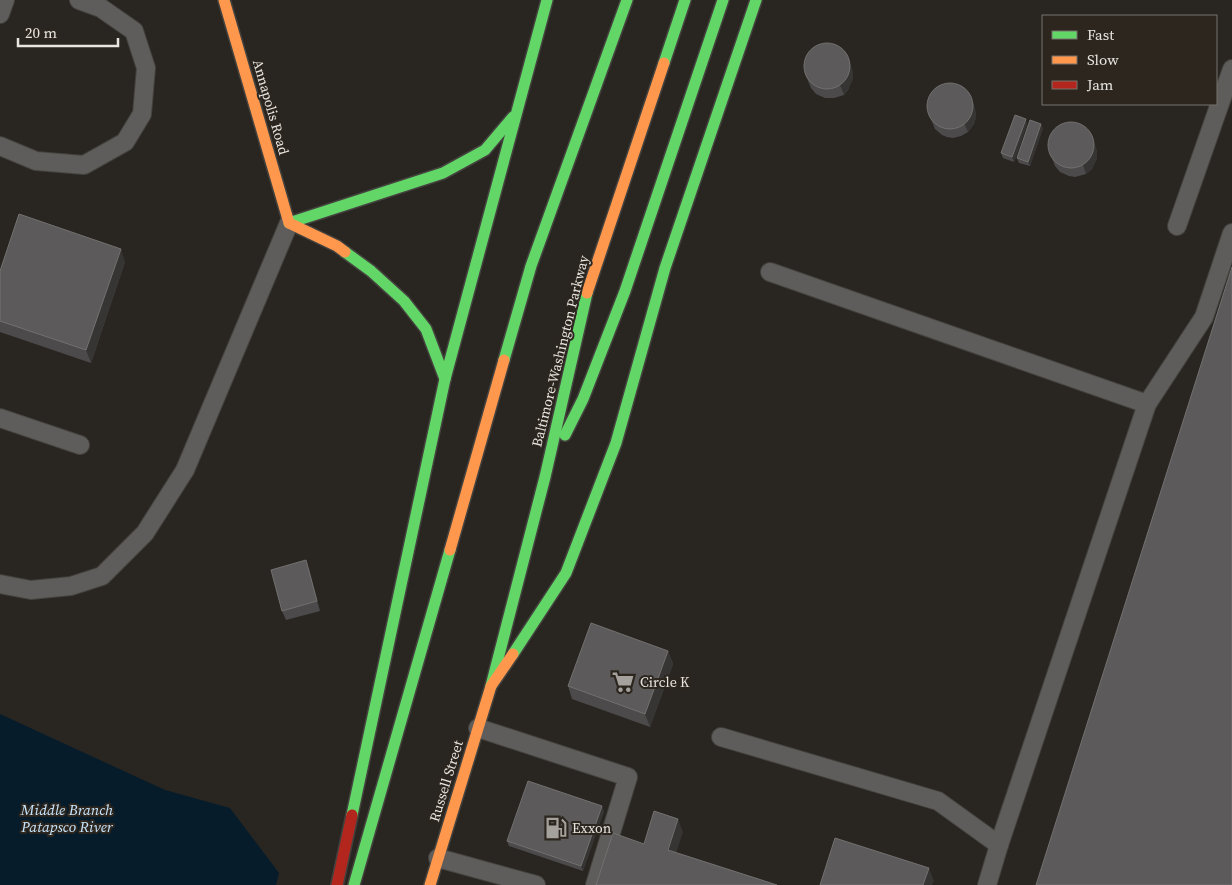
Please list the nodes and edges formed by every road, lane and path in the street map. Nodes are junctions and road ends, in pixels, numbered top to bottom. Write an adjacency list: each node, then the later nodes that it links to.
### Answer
1 (5, 0): 9 (lane)
2 (79, 0): 12 (lane)
3 (224, 0): 13 (main road, Annapolis Road)
4 (547, 0): 11 (main road)
5 (627, 0): 29 (main road)
6 (685, 0): 21 (main road, Baltimore-Washington Parkway)
7 (723, 0): 21 (main road)
8 (756, 0): 23 (main road)
9 (0, 14)
10 (1232, 69): 14 (lane)
11 (517, 112): 13 (main road); 17 (main road)
12 (0, 146)
13 (289, 223): 17 (main road); 22 (lane)
14 (1177, 226)
15 (1232, 233): 18 (lane)
16 (770, 272): 18 (lane)
17 (445, 379): 28 (main road)
18 (1146, 404): 26 (lane)
19 (0, 418): 20 (lane)
20 (80, 445)
21 (545, 477): 23 (main road, Baltimore-Washington Parkway)
22 (0, 584)
23 (491, 686): 24 (main road, Russell Street)
24 (478, 728): 27 (main road, Russell Street); 32 (lane)
25 (721, 737): 26 (lane)
26 (999, 845): 33 (lane)
27 (438, 858): 30 (main road, Russell Street); 31 (lane)
28 (337, 885)
29 (354, 885)
30 (430, 885)
31 (536, 885)
32 (595, 885)
33 (987, 885)

